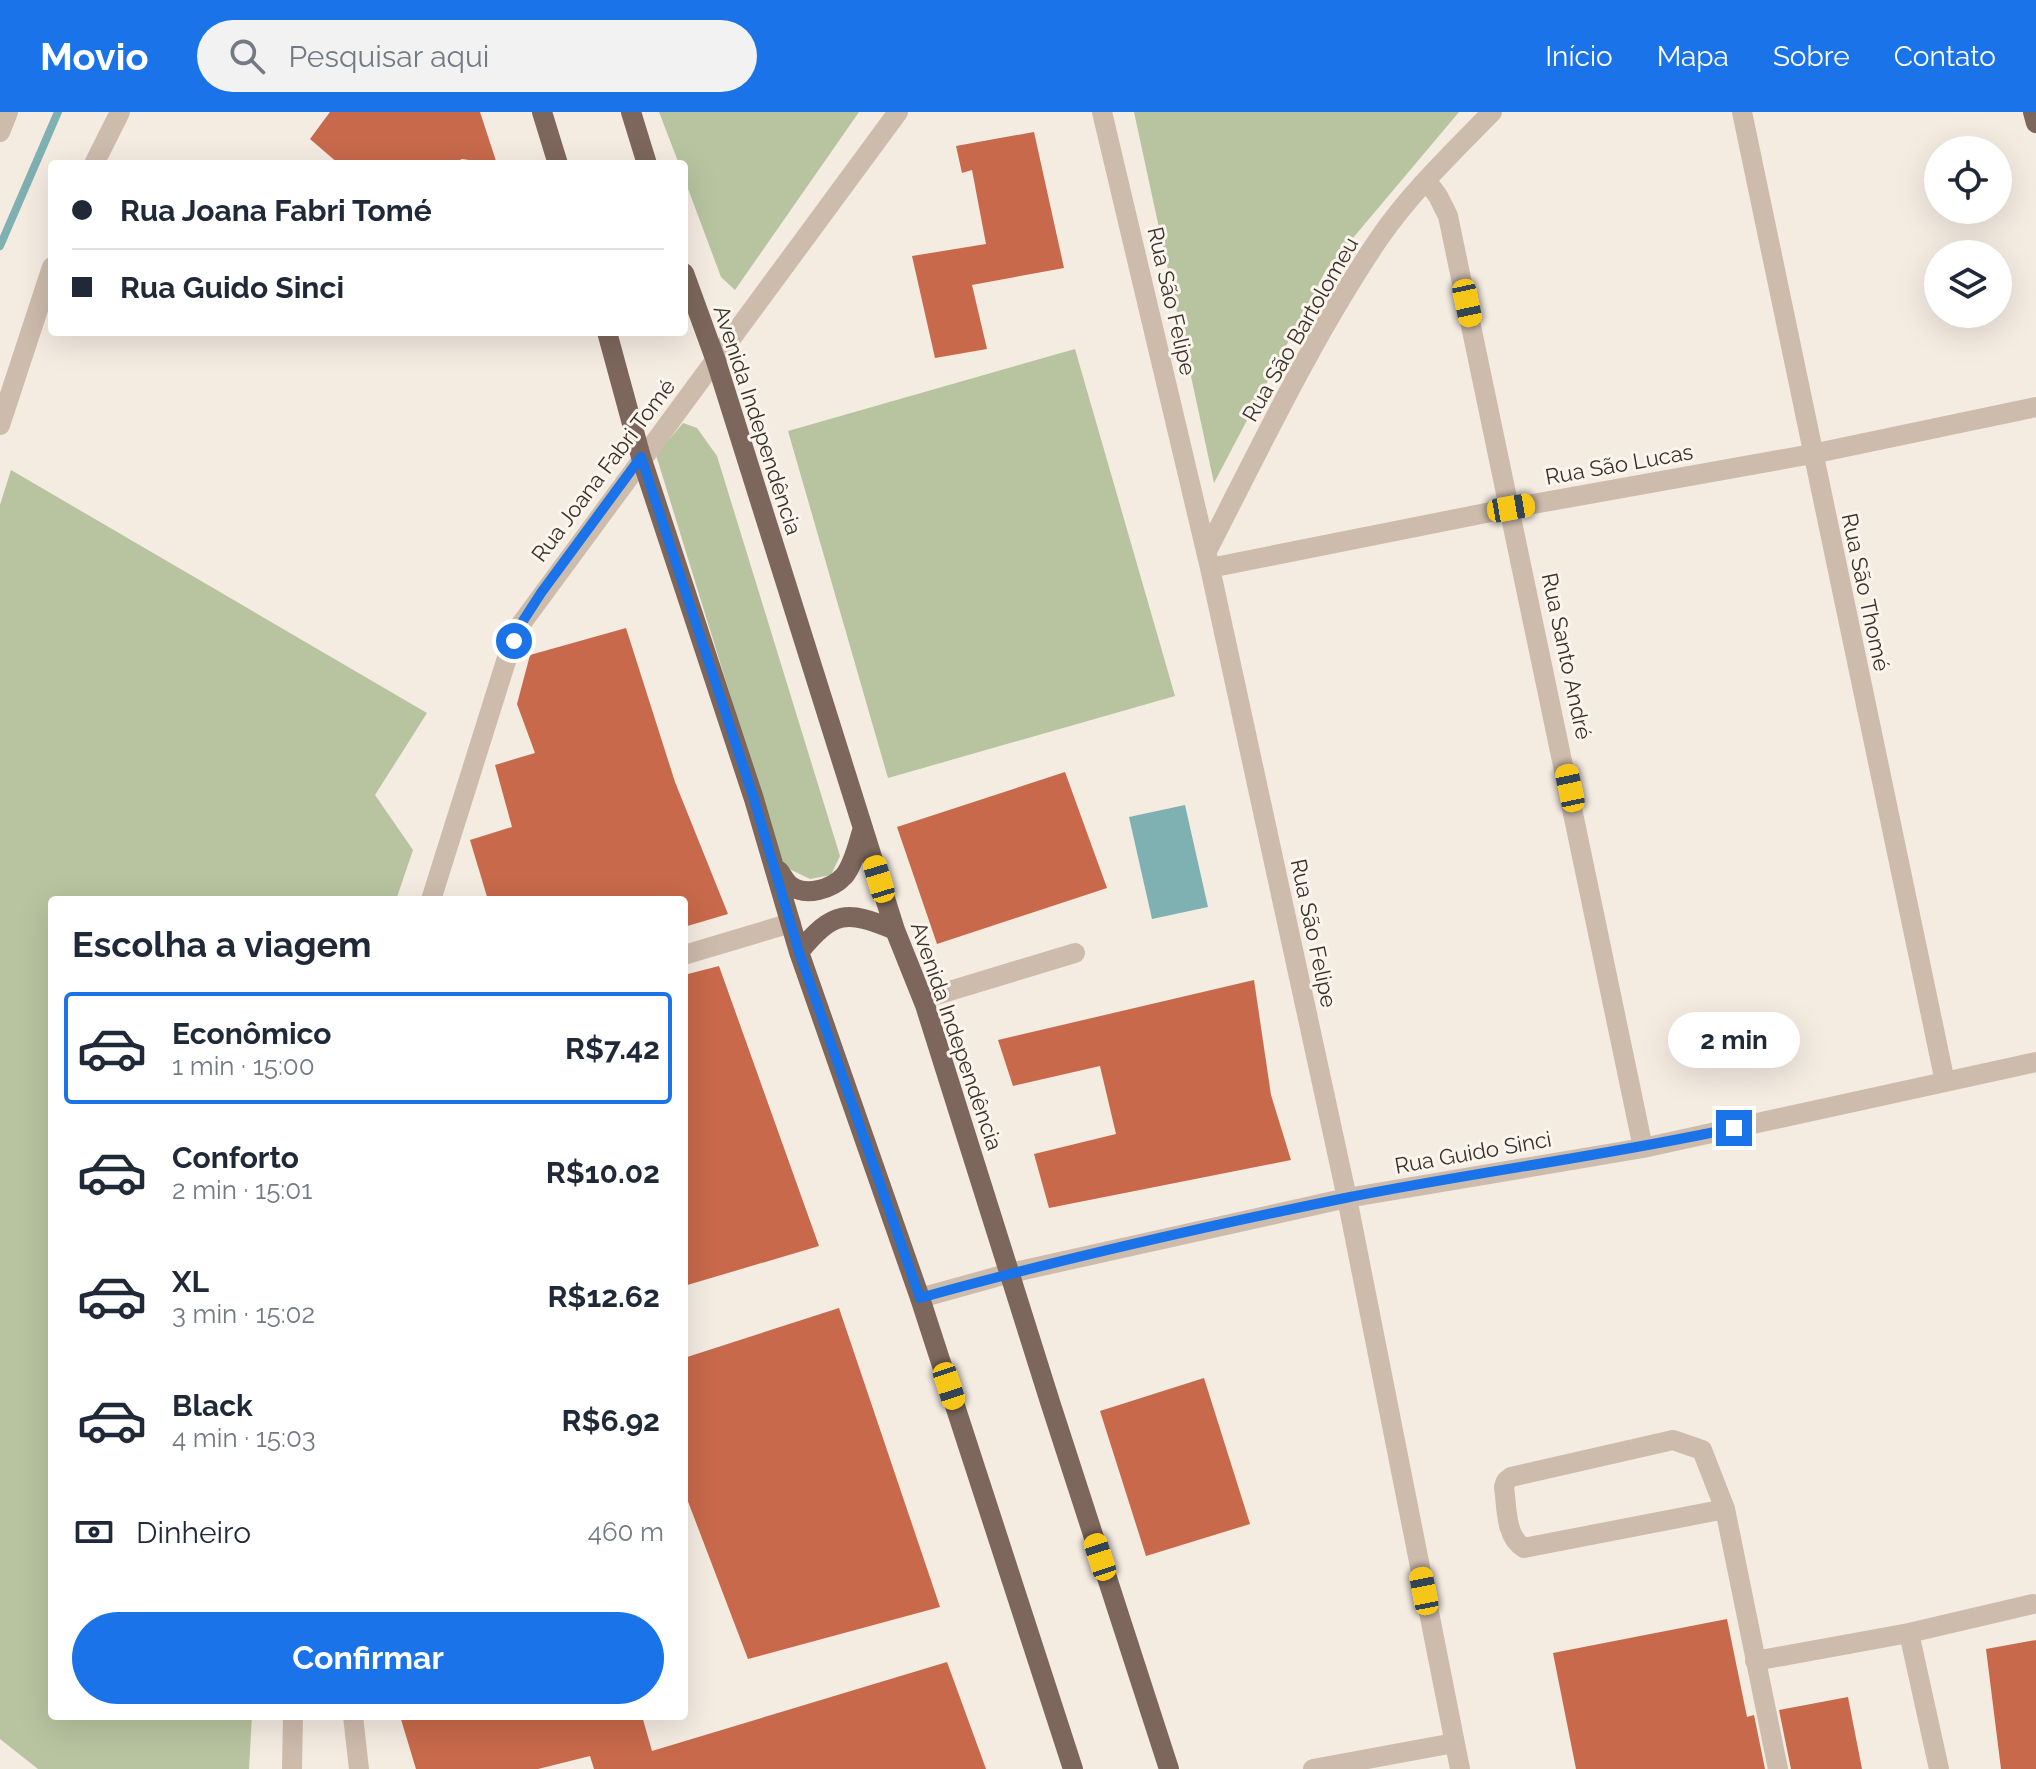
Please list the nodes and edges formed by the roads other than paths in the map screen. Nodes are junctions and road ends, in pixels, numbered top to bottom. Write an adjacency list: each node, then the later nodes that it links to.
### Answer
1 (8, 112): 11 (street)
2 (120, 112): 12 (street)
3 (542, 112): 13 (main road)
4 (631, 112): 14 (main road)
5 (898, 112): 19 (street, Rua Joana Fabri Tomé)
6 (1102, 112): 25 (street, Rua São Felipe)
7 (1492, 112): 15 (street, Rua São Bartolomeu)
8 (1742, 112): 22 (street, Rua São Thomé)
9 (2033, 112): 10 (main road)
10 (2036, 123)
11 (0, 132)
12 (96, 160)
13 (557, 160)
14 (646, 160)
15 (1426, 180): 24 (street, Rua Santo André); 25 (street, Rua São Bartolomeu)
16 (48, 279): 21 (street)
17 (688, 284): 19 (main road, Avenida Independência)
18 (608, 336): 23 (main road)
19 (716, 361): 23 (street, Rua Joana Fabri Tomé); 26 (main road, Avenida Independência)
20 (2036, 407): 22 (street, Rua São Lucas)
21 (0, 425)
22 (1812, 454): 24 (street, Rua São Lucas); 36 (street, Rua São Thomé)
23 (641, 457): 27 (main road); 28 (street, Rua Joana Fabri Tomé)
24 (1511, 508): 25 (street, Rua São Lucas); 37 (street, Rua Santo André)
25 (1208, 559): 38 (street, Rua São Felipe)
26 (863, 828): 27 (main road); 30 (main road, Avenida Independência)
27 (774, 864): 29 (main road)
28 (432, 896)
29 (791, 923): 31 (main road); 33 (street)
30 (895, 930): 31 (main road); 34 (main road, Avenida Independência)
31 (799, 952): 40 (main road)
32 (1075, 953): 34 (street)
33 (688, 954)
34 (923, 999): 39 (main road, Avenida Independência)
35 (2036, 1062): 36 (street, Rua Guido Sinci)
36 (1945, 1082): 37 (street, Rua Guido Sinci)
37 (1643, 1148): 38 (street, Rua Guido Sinci)
38 (1347, 1198): 39 (street, Rua Guido Sinci); 47 (street, Rua São Felipe)
39 (1010, 1273): 40 (street, Rua Guido Sinci); 51 (main road, Avenida Independência)
40 (920, 1298): 50 (main road)
41 (1725, 1509): 41 (street); 44 (street)
42 (2033, 1604): 43 (street)
43 (1909, 1633): 44 (street); 55 (street)
44 (1755, 1661): 54 (street)
45 (293, 1720): 48 (street)
46 (353, 1720): 49 (street)
47 (1454, 1743): 52 (street); 53 (street, Rua São Felipe)
48 (292, 1769)
49 (359, 1769)
50 (1073, 1769)
51 (1169, 1769)
52 (1313, 1769)
53 (1460, 1769)
54 (1778, 1769)
55 (1939, 1769)

